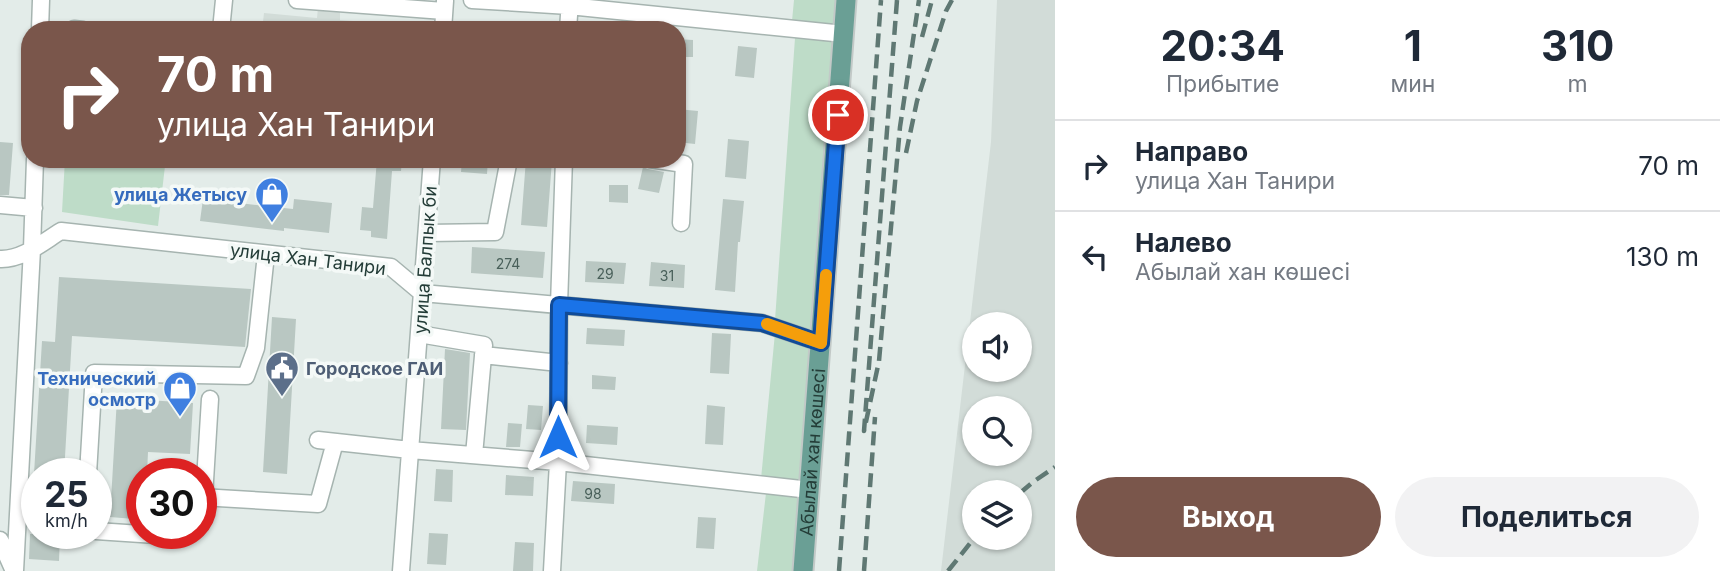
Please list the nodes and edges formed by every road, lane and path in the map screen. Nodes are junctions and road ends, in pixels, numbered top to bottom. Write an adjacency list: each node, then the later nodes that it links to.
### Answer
1 (41, 0): 9 (street)
2 (224, 0): 10 (street)
3 (296, 0): 7 (street)
4 (472, 0): 6 (street)
5 (846, 0): 12 (main road, Абылай хан көшесі)
6 (569, 3): 8 (street); 11 (street)
7 (445, 5)
8 (644, 7): 12 (street)
9 (40, 21)
10 (222, 21)
11 (568, 21)
12 (844, 34): 28 (main road, Абылай хан көшесі)
13 (35, 168): 19 (street)
14 (431, 168): 21 (street, улица Балпык би)
15 (507, 168): 21 (street)
16 (564, 168): 26 (street)
17 (684, 168): 20 (street)
18 (0, 205): 19 (street)
19 (34, 208): 22 (street)
20 (681, 223)
21 (427, 233): 25 (street, улица Балпык би)
22 (32, 249): 23 (street, улица Хан Танири); 24 (street, улица Хан Танири); 42 (street)
23 (266, 254): 25 (street, улица Хан Танири); 36 (street)
24 (0, 259)
25 (422, 293): 26 (street); 27 (street, улица Балпык би)
26 (559, 305): 28 (street); 30 (street)
27 (419, 334): 29 (street); 34 (street, улица Балпык би)
28 (821, 343): 39 (main road, Абылай хан көшесі)
29 (483, 355): 30 (street); 35 (street)
30 (559, 363): 38 (street)
31 (210, 399): 37 (street)
32 (318, 440): 33 (street)
33 (335, 442): 34 (street); 40 (street)
34 (410, 450): 35 (street); 43 (street, улица Балпык би)
35 (474, 455): 38 (street)
36 (89, 458)
37 (206, 458)
38 (558, 462): 39 (street); 44 (street)
39 (810, 490): 45 (main road, Абылай хан көшесі)
40 (217, 498)
41 (0, 540): 42 (street)
42 (14, 571)
43 (401, 571)
44 (552, 571)
45 (803, 571)

